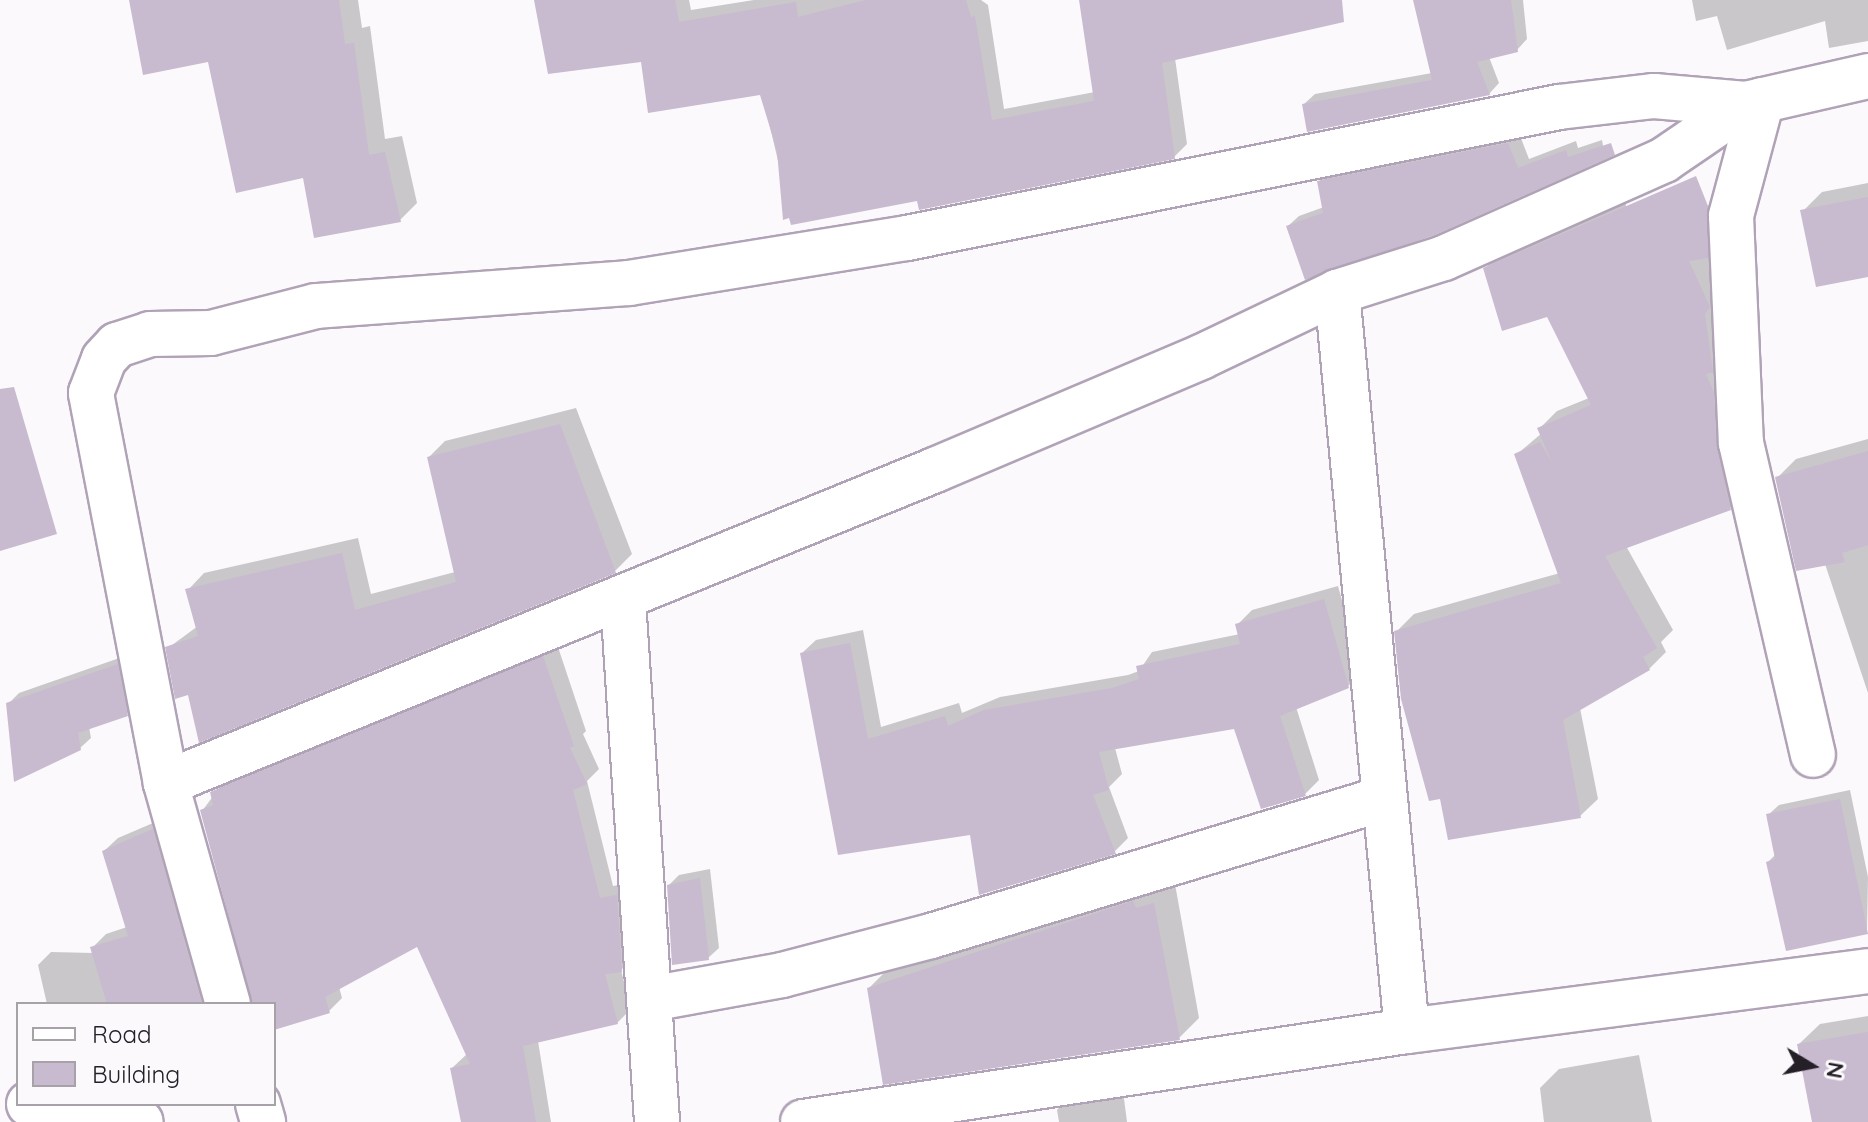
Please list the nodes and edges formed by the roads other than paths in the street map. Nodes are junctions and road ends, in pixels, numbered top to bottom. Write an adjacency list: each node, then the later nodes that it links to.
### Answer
1 (1868, 76): 2 (street)
2 (1754, 102): 3 (street); 5 (street); 6 (street)
3 (1337, 292): 4 (street); 7 (street)
4 (623, 600): 6 (street); 9 (street)
5 (1813, 755)
6 (166, 783): 10 (street)
7 (1384, 798): 9 (street); 11 (street)
8 (1868, 971): 11 (street)
9 (650, 999): 14 (street)
10 (227, 1002)
11 (1407, 1031): 15 (street)
12 (41, 1106): 13 (street)
13 (141, 1122)
14 (657, 1122)
15 (803, 1122)

